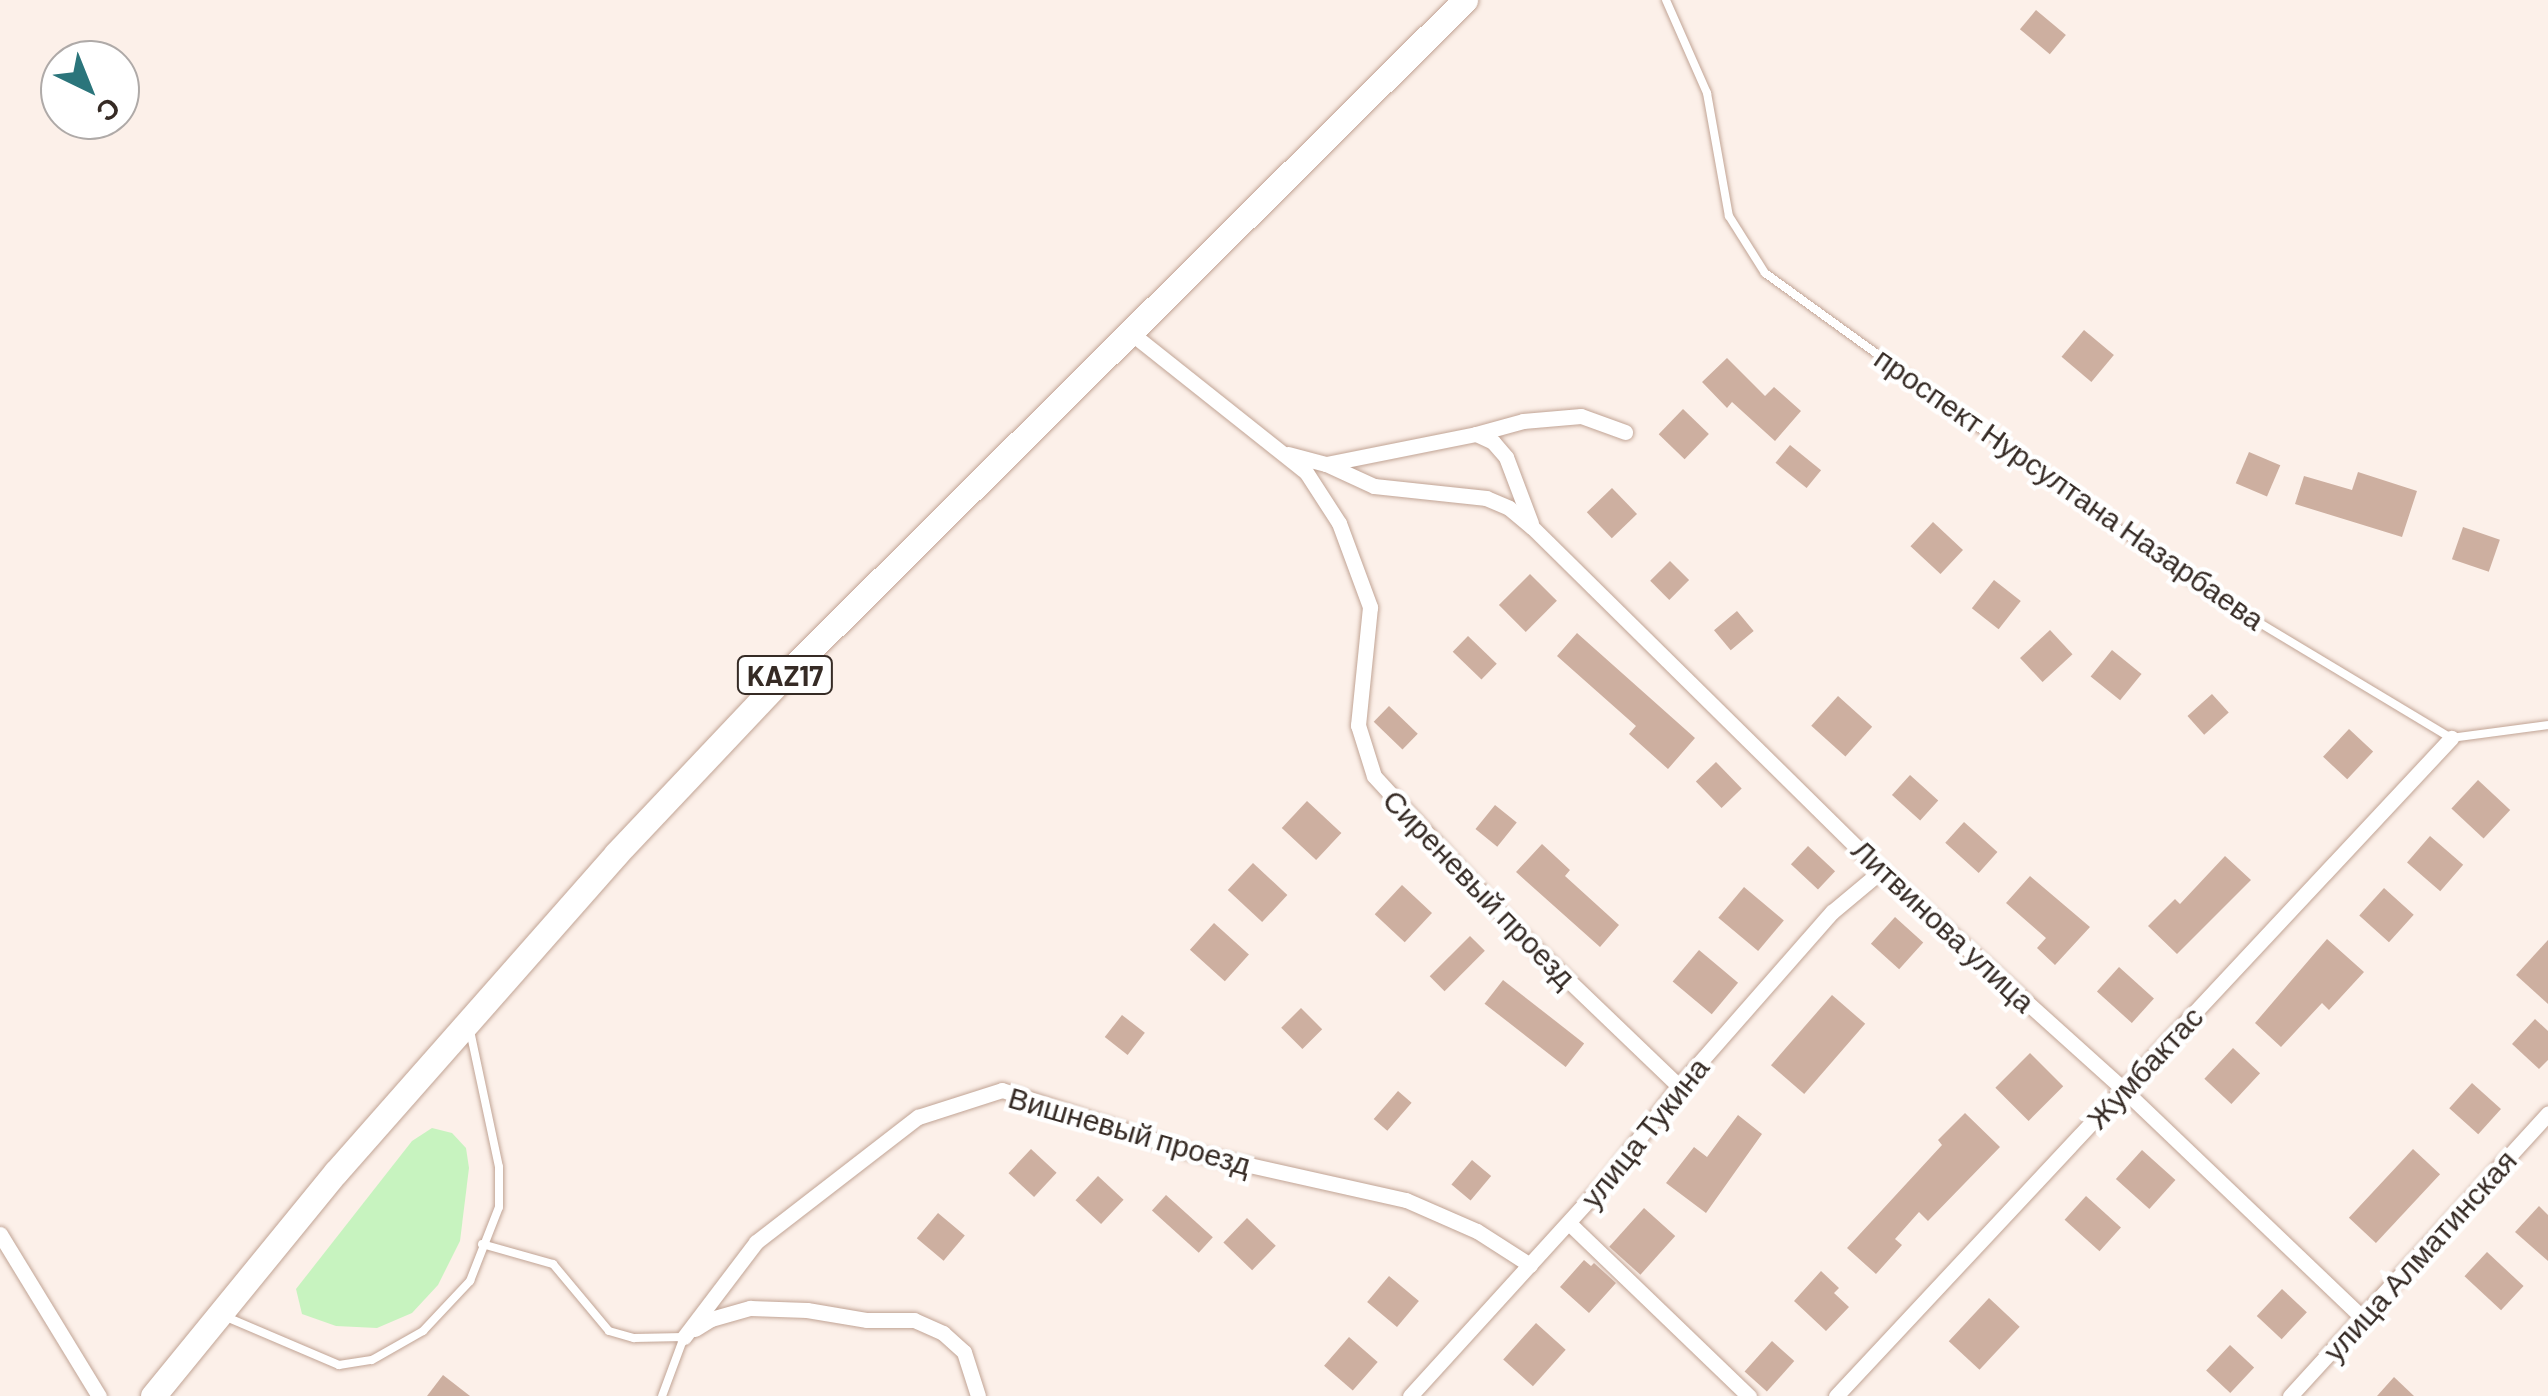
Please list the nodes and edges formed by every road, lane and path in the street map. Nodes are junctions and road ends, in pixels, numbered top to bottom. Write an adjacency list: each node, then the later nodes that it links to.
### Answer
1 (1465, 0): 3 (main road, KAZ17)
2 (1666, 0): 10 (lane, проспект Нурсултана Назарбаева)
3 (1130, 333): 6 (street, Сиреневый проезд); 12 (main road, KAZ17)
4 (1625, 432): 5 (street)
5 (1476, 434): 7 (street); 8 (street)
6 (1278, 451): 7 (street); 13 (street, Сиреневый проезд)
7 (1326, 464): 8 (street)
8 (1532, 526): 11 (street, Литвинова улица)
9 (2548, 725): 10 (lane)
10 (2451, 738): 14 (street, Жумбактас)
11 (1882, 870): 13 (street, улица Тукина); 14 (street, Литвинова улица)
12 (468, 1019): 18 (lane); 20 (main road, KAZ17)
13 (1679, 1086): 16 (street, улица Тукина)
14 (2124, 1089): 21 (street, Литвинова улица); 29 (street, Жумбактас)
15 (2548, 1113): 21 (street, улица Алматинская)
16 (1569, 1223): 19 (street, улица Тукина); 28 (street)
17 (0, 1234): 23 (street)
18 (482, 1244): 20 (lane); 22 (lane)
19 (1530, 1265): 22 (street, Вишневый проезд); 27 (street, улица Тукина)
20 (220, 1314): 24 (main road, KAZ17)
21 (2362, 1317): 30 (street, улица Алматинская)
22 (684, 1337): 25 (lane); 26 (street)
23 (99, 1396)
24 (153, 1396)
25 (662, 1396)
26 (978, 1396)
27 (1410, 1396)
28 (1749, 1396)
29 (1836, 1396)
30 (2290, 1396)

